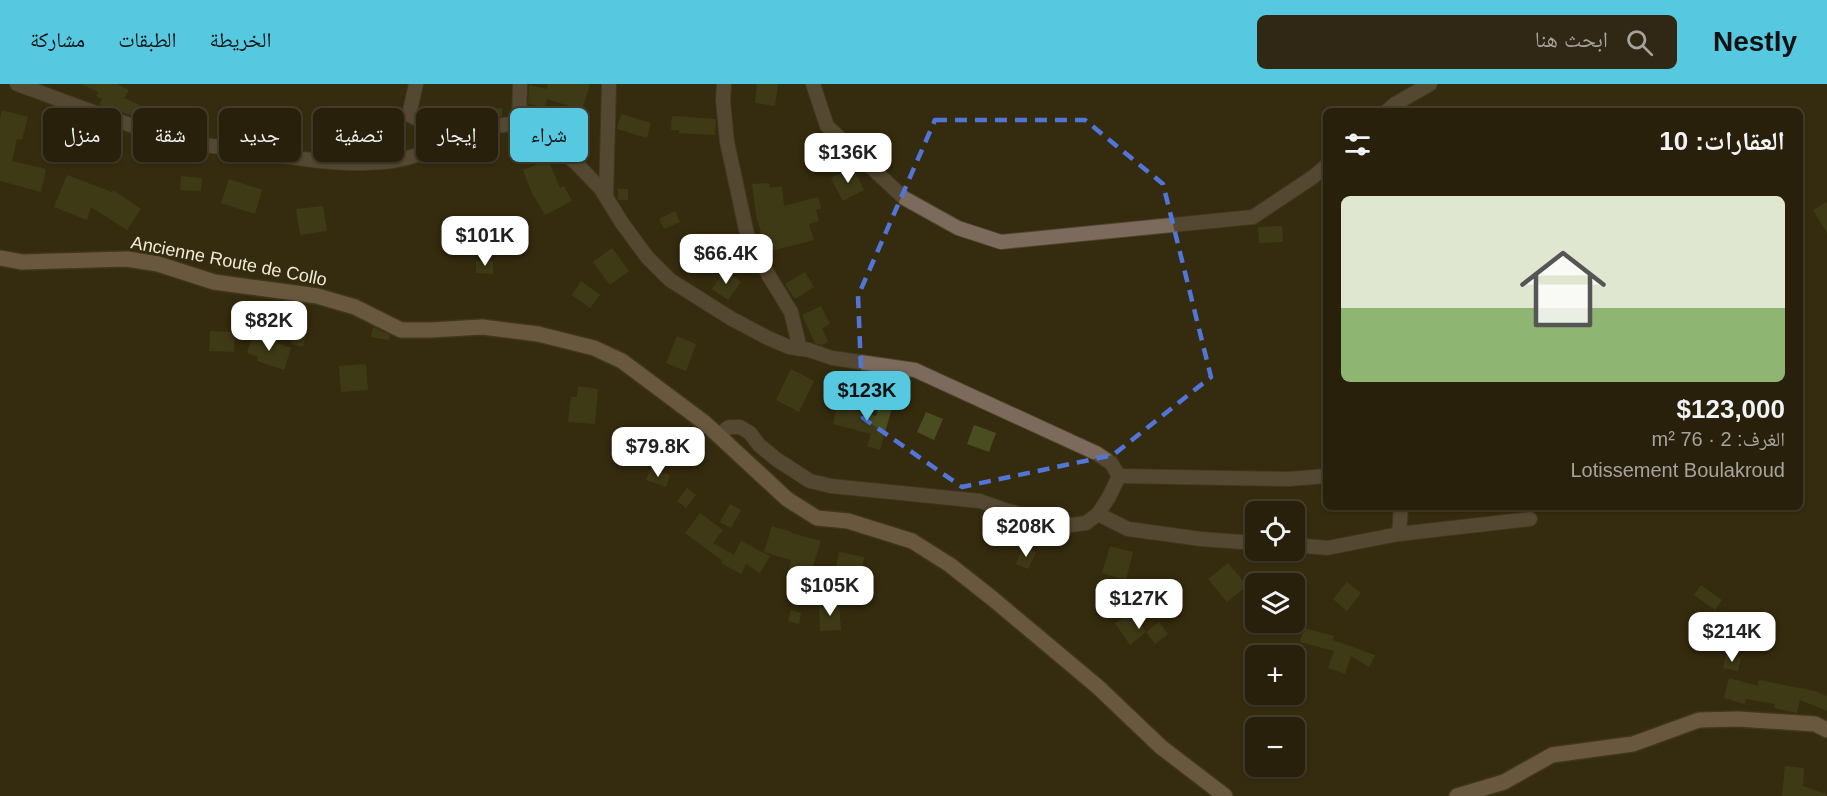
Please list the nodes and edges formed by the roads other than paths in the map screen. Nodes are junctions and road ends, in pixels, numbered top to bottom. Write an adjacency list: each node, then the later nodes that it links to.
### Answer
1 (16, 84): 11 (street)
2 (416, 84): 10 (street)
3 (520, 84): 8 (street)
4 (609, 84): 14 (street)
5 (724, 84): 16 (street)
6 (813, 84): 13 (street)
7 (1430, 84): 9 (street)
8 (519, 108)
9 (1390, 108)
10 (416, 118)
11 (416, 155)
12 (575, 162): 14 (street)
13 (1323, 169)
14 (606, 196): 16 (street)
15 (0, 258): 17 (main road, Ancienne Route de Collo)
16 (800, 349): 18 (street)
17 (718, 436): 21 (street); 27 (main road, Ancienne Route de Collo)
18 (1119, 476): 19 (street); 21 (street)
19 (1323, 476)
20 (1401, 510): 23 (street)
21 (1098, 514): 24 (street)
22 (1530, 519): 23 (street)
23 (1399, 534): 25 (street)
24 (1245, 542)
25 (1305, 546)
26 (1827, 730): 28 (main road)
27 (1225, 796)
28 (1457, 796)

